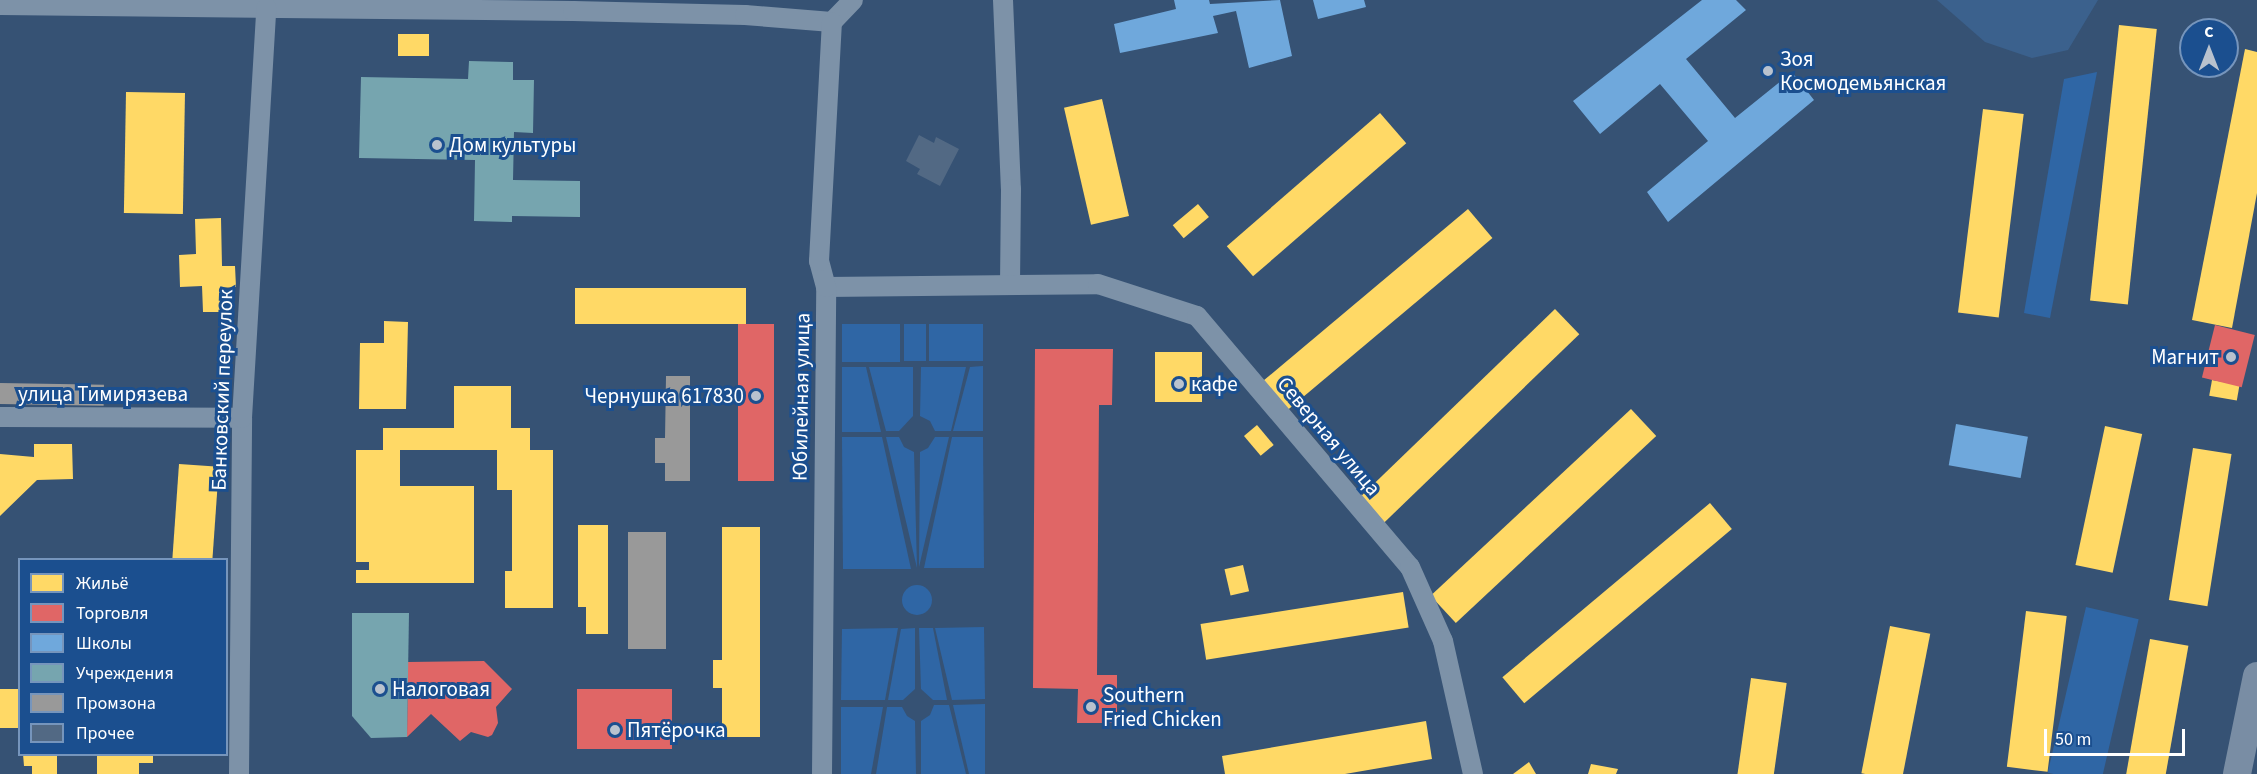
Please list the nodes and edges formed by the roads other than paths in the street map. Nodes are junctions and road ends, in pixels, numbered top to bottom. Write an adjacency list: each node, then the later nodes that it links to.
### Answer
1 (853, 0): 5 (street)
2 (1003, 0): 6 (street)
3 (0, 5): 4 (street)
4 (266, 8): 5 (street); 9 (street, Банковский переулок)
5 (832, 22): 7 (street, Юбилейная улица)
6 (1010, 283): 7 (street, Северная улица); 13 (street, Северная улица)
7 (826, 287): 12 (street, Юбилейная улица)
8 (0, 417): 9 (street, улица Тимирязева)
9 (242, 418): 11 (street, Банковский переулок)
10 (2257, 676): 14 (main road)
11 (238, 774)
12 (822, 774)
13 (1473, 774)
14 (2237, 774)

